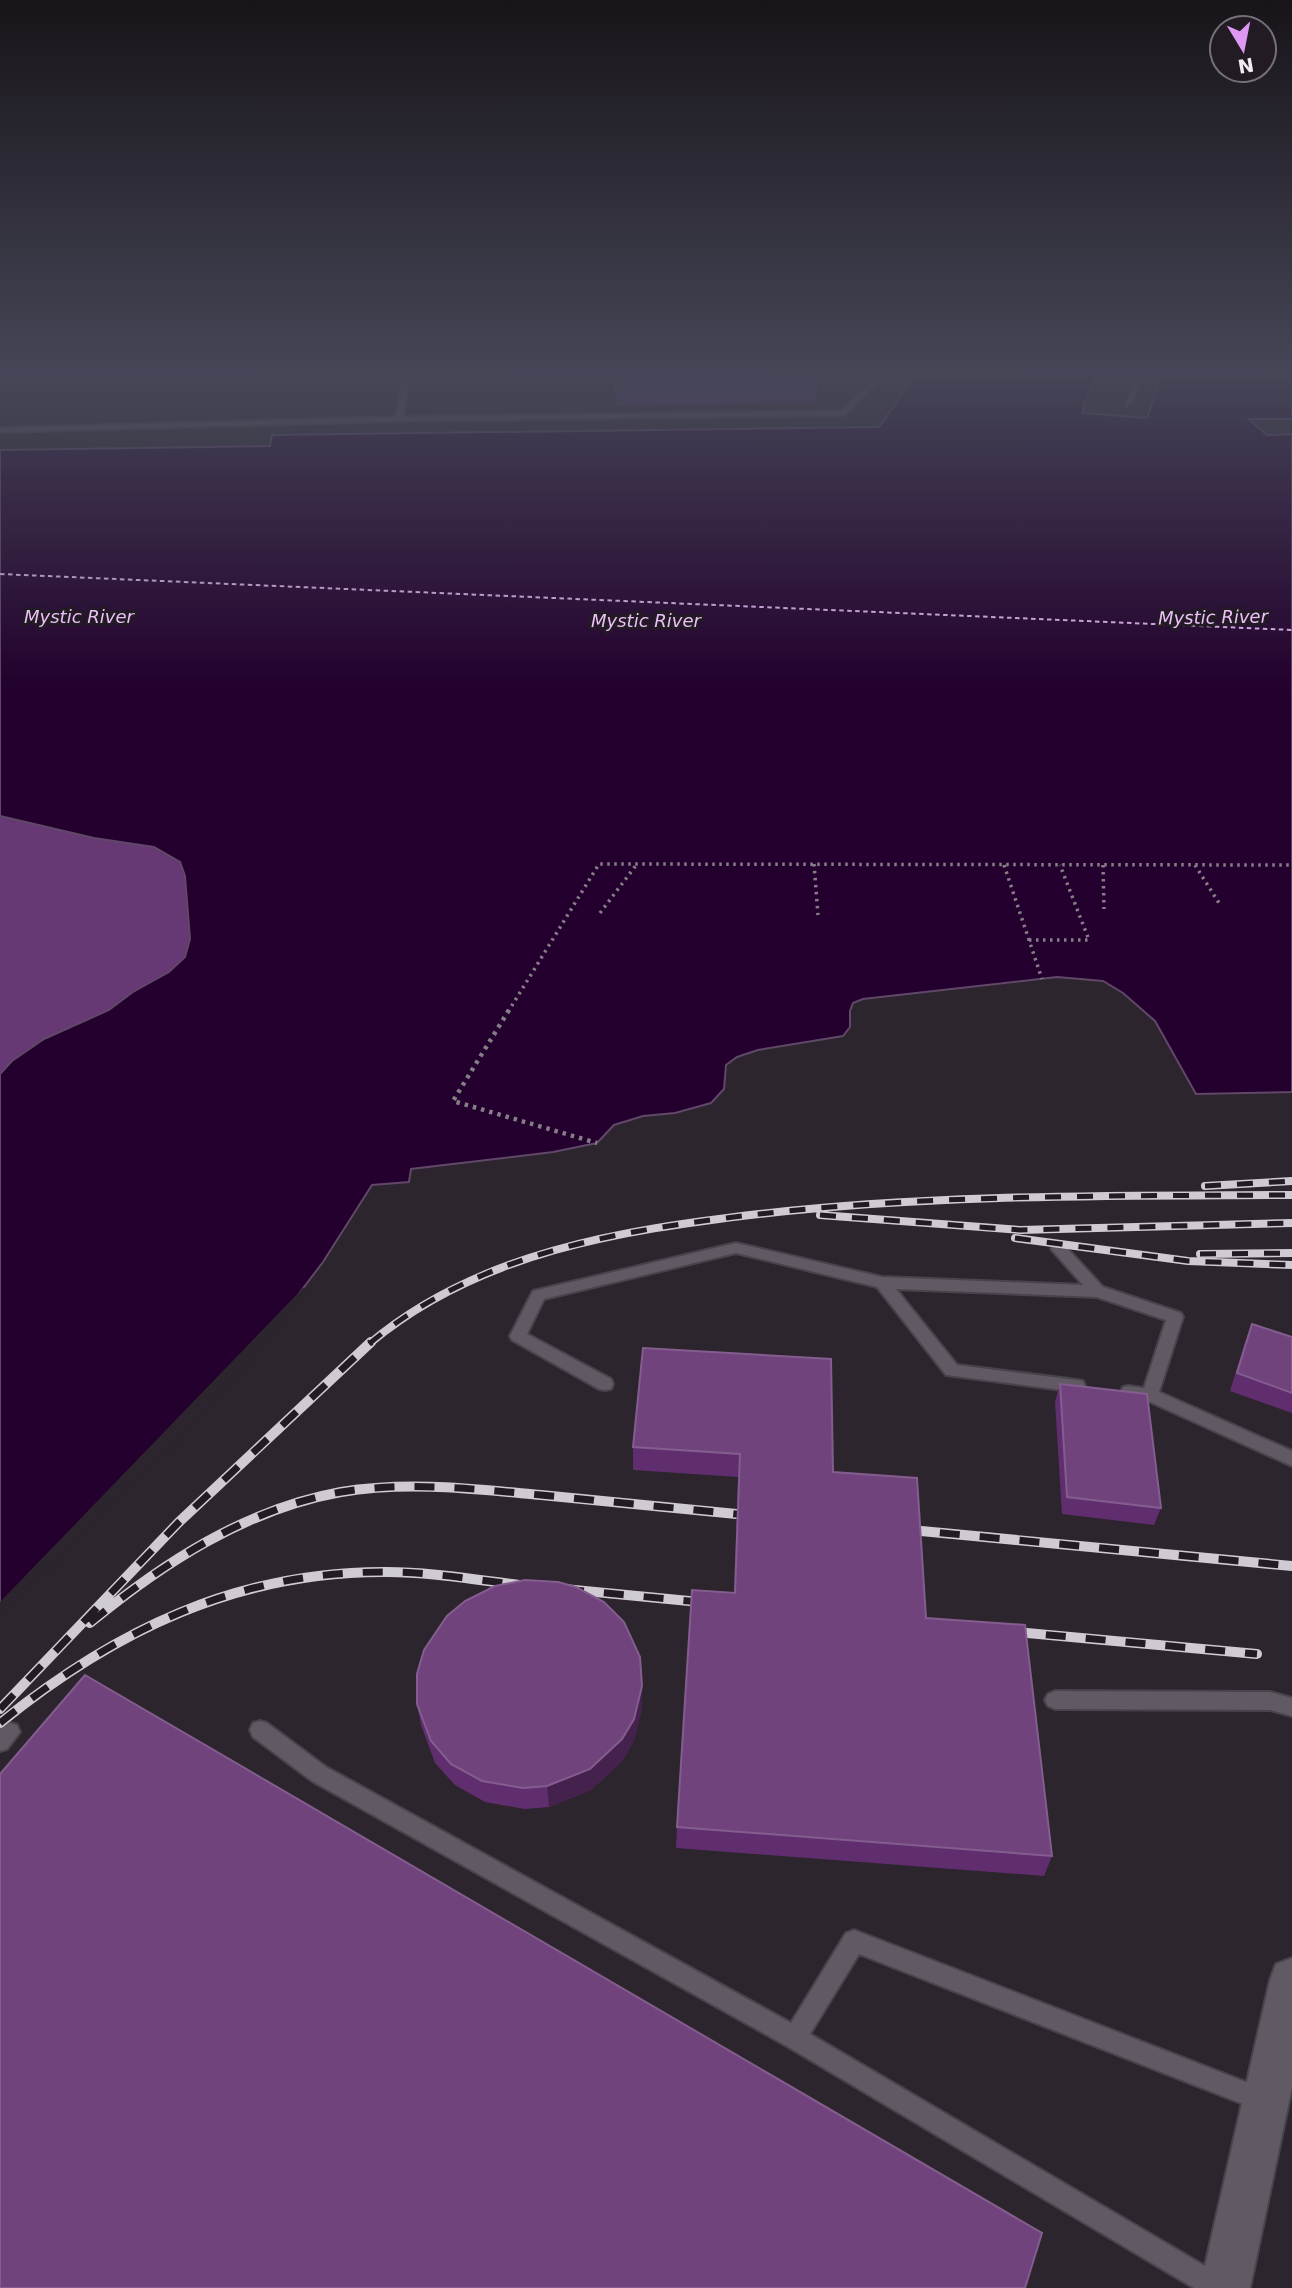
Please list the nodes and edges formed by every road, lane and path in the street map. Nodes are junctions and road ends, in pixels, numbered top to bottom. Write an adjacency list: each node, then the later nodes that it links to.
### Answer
1 (637, 864): 2 (path); 10 (path); 14 (path)
2 (814, 864): 3 (path); 11 (path)
3 (1004, 865): 4 (path); 12 (path)
4 (1060, 865): 5 (path); 12 (path)
5 (1102, 865): 6 (path); 9 (path)
6 (1195, 865): 7 (path); 8 (path)
7 (1291, 866)
8 (1219, 903)
9 (1104, 909)
10 (600, 914)
11 (818, 915)
12 (1029, 940): 13 (path)
13 (1042, 979)
14 (597, 1143)
15 (1059, 1249): 17 (lane)
16 (882, 1283): 17 (lane); 18 (lane); 19 (lane)
17 (1098, 1291): 19 (lane)
18 (605, 1384)
19 (1150, 1395): 20 (lane)
20 (1292, 1459)
21 (1055, 1700): 22 (lane)
22 (1292, 1707)
23 (260, 1730): 25 (lane)
24 (1292, 1980): 26 (street)
25 (793, 2037): 26 (lane); 27 (lane)
26 (1266, 2101): 28 (street)
27 (1218, 2288)
28 (1225, 2288)

